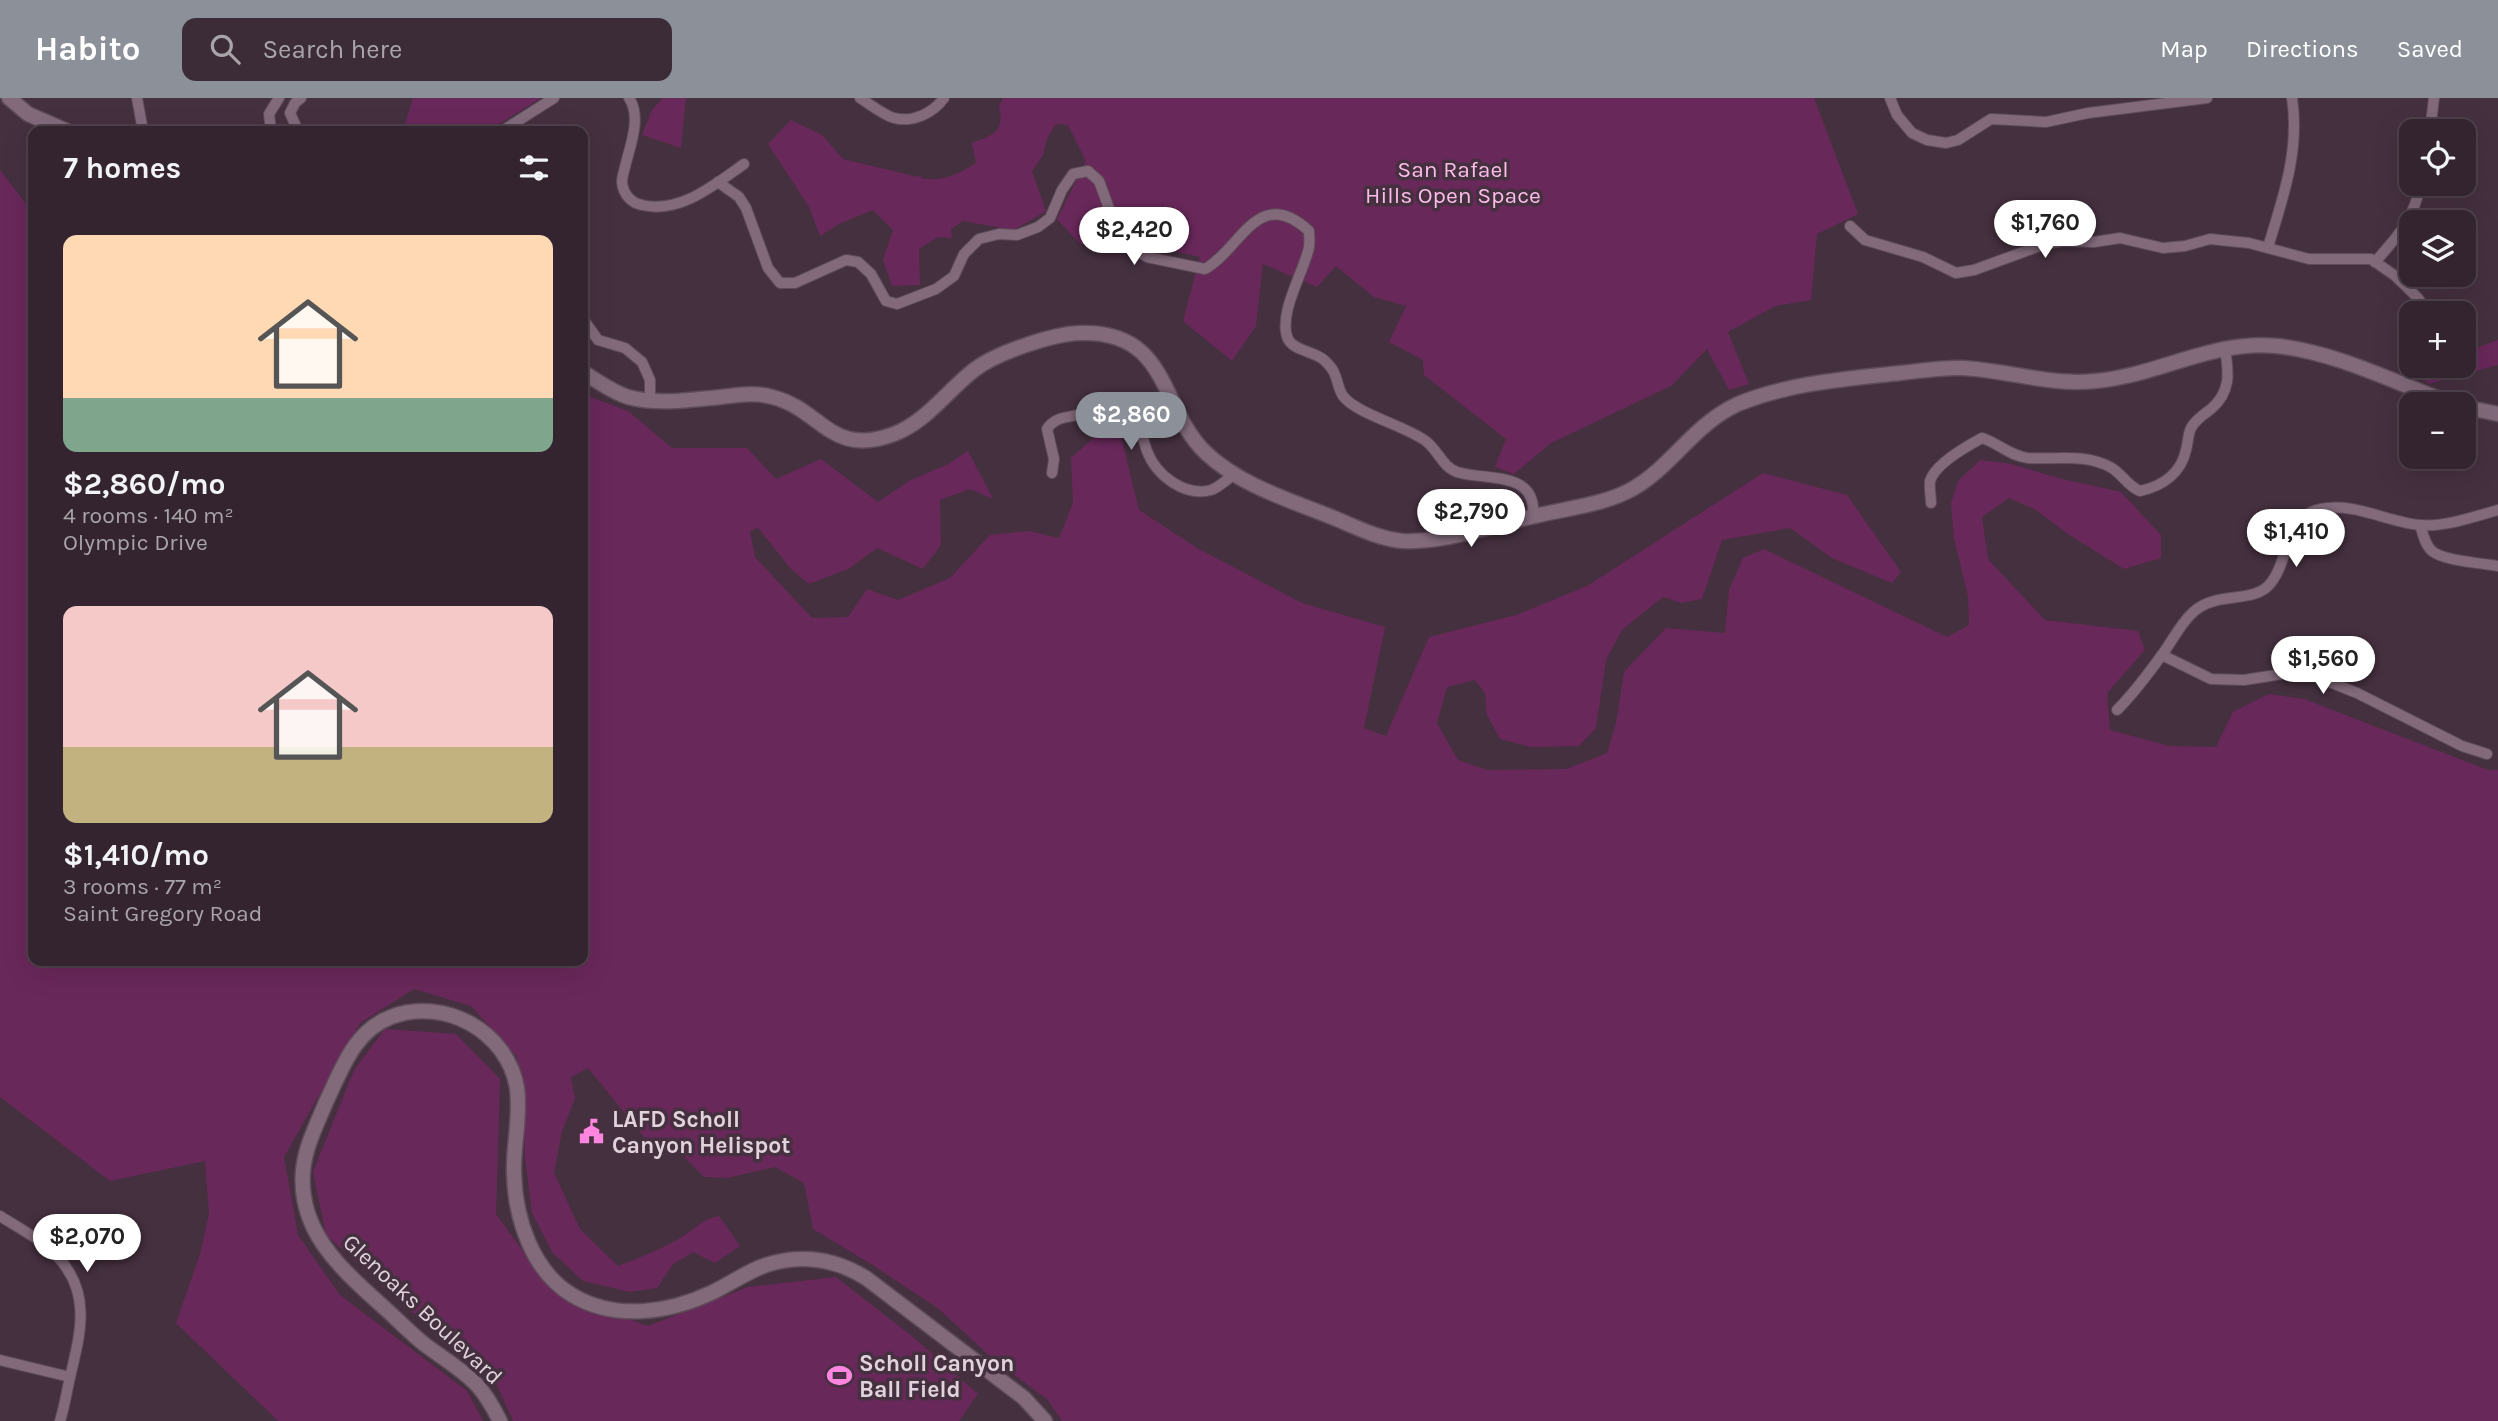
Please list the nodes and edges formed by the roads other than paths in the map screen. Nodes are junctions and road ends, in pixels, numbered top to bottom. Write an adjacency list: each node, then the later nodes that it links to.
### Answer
1 (9, 98): 14 (main road)
2 (136, 98): 15 (street)
3 (279, 98): 16 (street)
4 (300, 98): 17 (street)
5 (554, 98): 18 (street)
6 (629, 98): 20 (street)
7 (860, 98): 8 (street)
8 (944, 98)
9 (1890, 98): 10 (street)
10 (2207, 98)
11 (2292, 98): 23 (street)
12 (2434, 98): 13 (street)
13 (2431, 119)
14 (43, 126)
15 (142, 126)
16 (269, 126)
17 (296, 126)
18 (510, 126)
19 (744, 164): 20 (street)
20 (719, 182): 39 (street)
21 (2418, 196): 24 (street)
22 (1850, 226): 23 (street)
23 (2268, 247): 24 (street)
24 (2375, 262): 25 (street)
25 (2420, 301)
26 (588, 326): 32 (street)
27 (2225, 349): 30 (main road); 37 (street); 39 (main road)
28 (588, 375): 32 (main road)
29 (2406, 378): 30 (street)
30 (2403, 386): 31 (main road)
31 (2420, 392)
32 (650, 399): 36 (main road)
33 (2476, 409): 34 (main road)
34 (2498, 414)
35 (1052, 473): 36 (street)
36 (1234, 475): 39 (main road)
37 (1931, 503)
38 (2498, 510): 40 (street)
39 (1533, 516)
40 (2420, 525): 41 (street); 42 (street)
41 (2498, 566)
42 (2162, 655): 43 (street); 44 (street)
43 (2117, 710)
44 (2487, 754)
45 (0, 1216): 47 (street)
46 (0, 1360): 47 (street)
47 (70, 1377): 48 (street)
48 (60, 1421)
49 (500, 1421): 50 (main road, Glenoaks Boulevard)
50 (1045, 1421)

